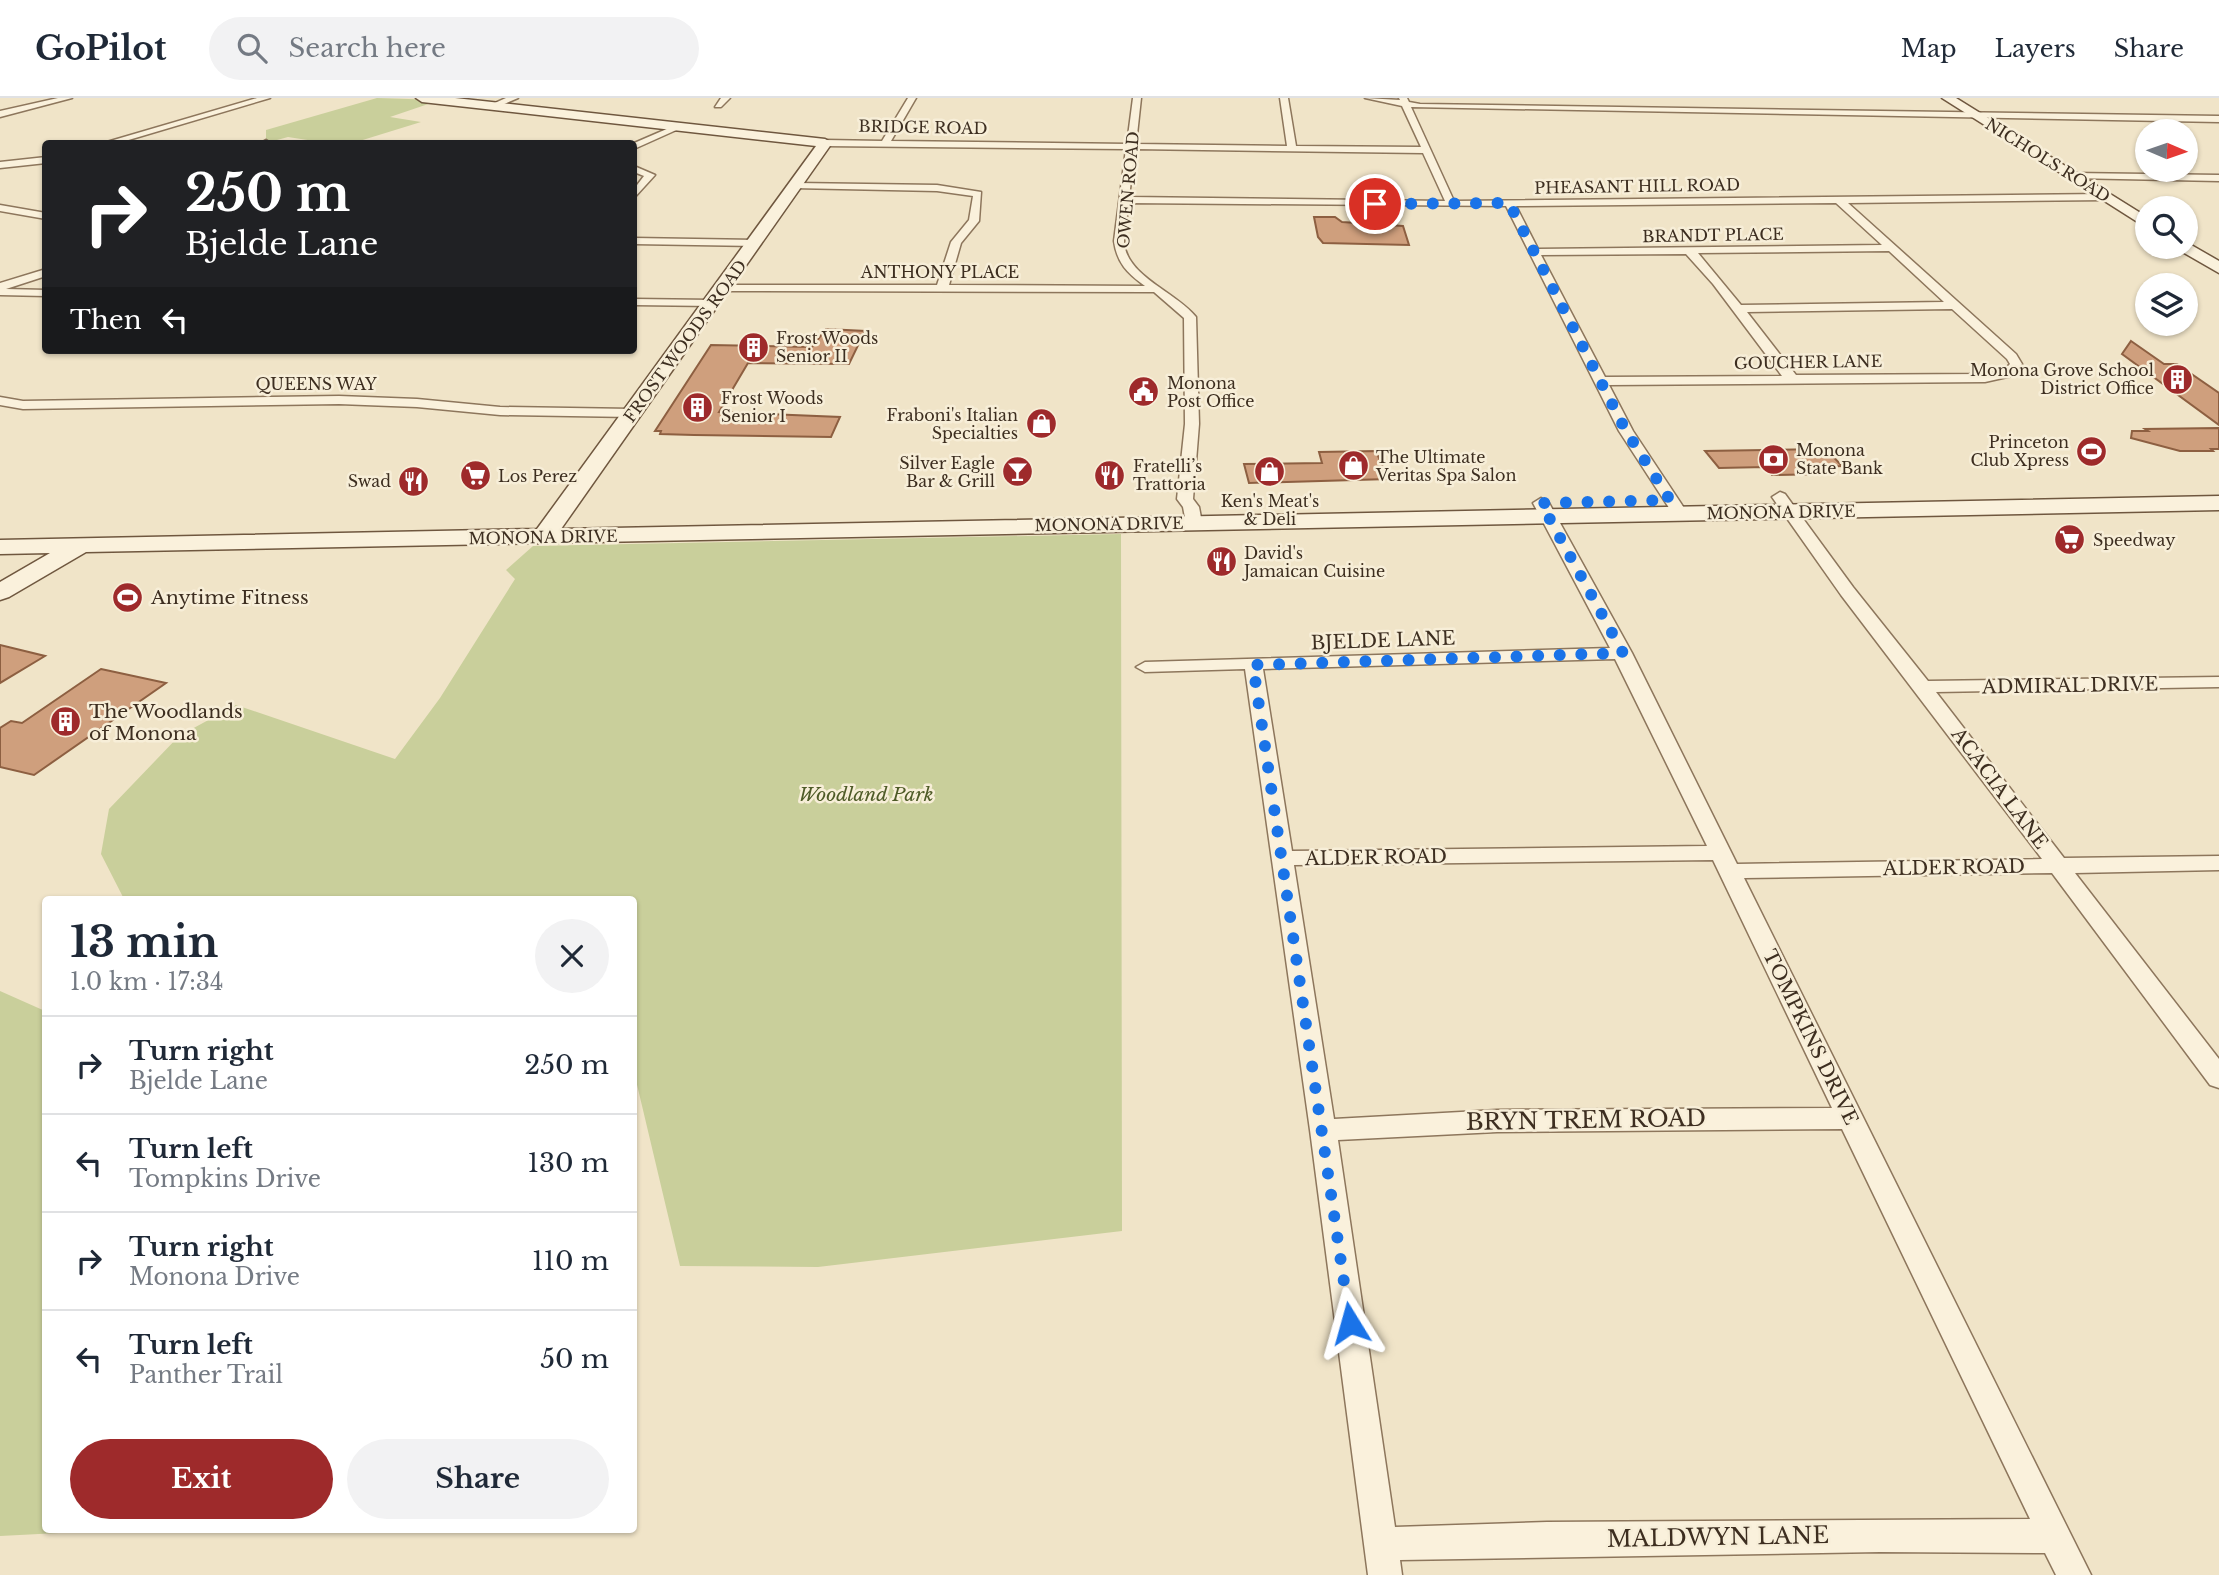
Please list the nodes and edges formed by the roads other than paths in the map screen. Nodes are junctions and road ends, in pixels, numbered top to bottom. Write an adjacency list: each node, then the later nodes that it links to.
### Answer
1 (68, 98): 14 (street)
2 (266, 98): 18 (street)
3 (422, 98): 13 (street, BRIDGE ROAD)
4 (514, 98): 13 (street)
5 (726, 98): 12 (street)
6 (912, 98): 20 (street)
7 (1137, 98): 22 (street, OWEN ROAD)
8 (1284, 98): 23 (street)
9 (1369, 98): 11 (street)
10 (1948, 98): 15 (street, NICHOLS ROAD)
11 (1405, 101): 15 (street); 24 (street)
12 (718, 105)
13 (492, 106): 17 (street, BRIDGE ROAD)
14 (0, 114)
15 (1978, 116): 16 (street); 30 (street, NICHOLS ROAD)
16 (2219, 119)
17 (679, 127): 19 (street, BRIDGE ROAD); 21 (street)
18 (118, 140)
19 (825, 143): 20 (street, BRIDGE ROAD); 32 (street, FROST WOODS ROAD)
20 (884, 144): 22 (street, BRIDGE ROAD)
21 (637, 145)
22 (1132, 147): 23 (street, BRIDGE ROAD); 35 (street, OWEN ROAD)
23 (1292, 149): 24 (street, BRIDGE ROAD)
24 (1427, 150): 38 (street)
25 (42, 161): 26 (street)
26 (15, 164): 27 (street); 29 (street)
27 (0, 165)
28 (637, 170): 33 (street)
29 (0, 171)
30 (2073, 176): 31 (street); 34 (street, NICHOLS ROAD)
31 (2219, 178)
32 (796, 186): 45 (street, FROST WOODS ROAD); 53 (street)
33 (637, 192)
34 (2106, 197): 36 (street, PHEASANT HILL ROAD); 43 (street, NICHOLS ROAD)
35 (1125, 200): 38 (street, PHEASANT HILL ROAD); 54 (street, OWEN ROAD)
36 (1839, 200): 37 (street, PHEASANT HILL ROAD); 46 (street)
37 (1509, 203): 38 (street, PHEASANT HILL ROAD); 48 (street)
38 (1451, 204)
39 (0, 208): 41 (street)
40 (42, 211): 41 (street)
41 (32, 214): 42 (street)
42 (42, 215)
43 (2135, 215)
44 (637, 241): 45 (street)
45 (756, 243): 52 (street, FROST WOODS ROAD)
46 (1893, 248): 47 (street, BRANDT PLACE); 59 (street)
47 (1690, 251): 48 (street, BRANDT PLACE); 60 (street)
48 (1533, 253): 62 (street)
49 (2198, 254): 50 (street)
50 (2216, 264)
51 (42, 274): 55 (street)
52 (724, 288): 53 (street, ANTHONY PLACE); 58 (street, FROST WOODS ROAD)
53 (942, 288): 54 (street, ANTHONY PLACE)
54 (1156, 289): 70 (street, OWEN ROAD)
55 (0, 290): 56 (street)
56 (42, 292)
57 (637, 302): 58 (street)
58 (713, 303): 64 (street, FROST WOODS ROAD)
59 (1956, 305): 60 (street); 61 (street, GOUCHER LANE)
60 (1737, 309): 61 (street)
61 (1793, 380): 62 (street, GOUCHER LANE)
62 (1600, 381): 68 (street)
63 (0, 401): 64 (street, QUEENS WAY)
64 (632, 413): 72 (street, FROST WOODS ROAD)
65 (2219, 490): 67 (street, MONONA DRIVE)
66 (2219, 503): 67 (street, MONONA DRIVE)
67 (1785, 505): 68 (street, MONONA DRIVE); 81 (street, ACACIA LANE)
68 (1675, 507): 69 (street, MONONA DRIVE)
69 (1544, 510): 70 (street, MONONA DRIVE); 77 (street, TOMPKINS DRIVE)
70 (1192, 514): 72 (street, MONONA DRIVE)
71 (105, 529): 72 (street, MONONA DRIVE); 73 (street, MONONA DRIVE); 74 (street)
72 (548, 531): 74 (street, MONONA DRIVE)
73 (0, 532)
74 (81, 545): 75 (street, MONONA DRIVE); 76 (street)
75 (0, 547)
76 (0, 592)
77 (1623, 653): 78 (street, BJELDE LANE); 83 (street, TOMPKINS DRIVE)
78 (1253, 665): 79 (street, BJELDE LANE); 82 (street)
79 (1145, 667)
80 (2219, 682): 81 (street, ADMIRAL DRIVE)
81 (1921, 687): 85 (street, ACACIA LANE)
82 (1282, 858): 83 (street, ALDER ROAD); 88 (street)
83 (1726, 862): 85 (street, ALDER ROAD); 87 (street, TOMPKINS DRIVE)
84 (2219, 863): 85 (street, ALDER ROAD)
85 (2059, 866): 86 (street, ACACIA LANE)
86 (2219, 1078)
87 (1850, 1118): 88 (street, BRYN TREM ROAD); 89 (street, TOMPKINS DRIVE)
88 (1323, 1130): 90 (street)
89 (2055, 1536): 90 (street, MALDWYN LANE); 91 (street, TOMPKINS DRIVE)
90 (1383, 1560)
91 (2074, 1575)

